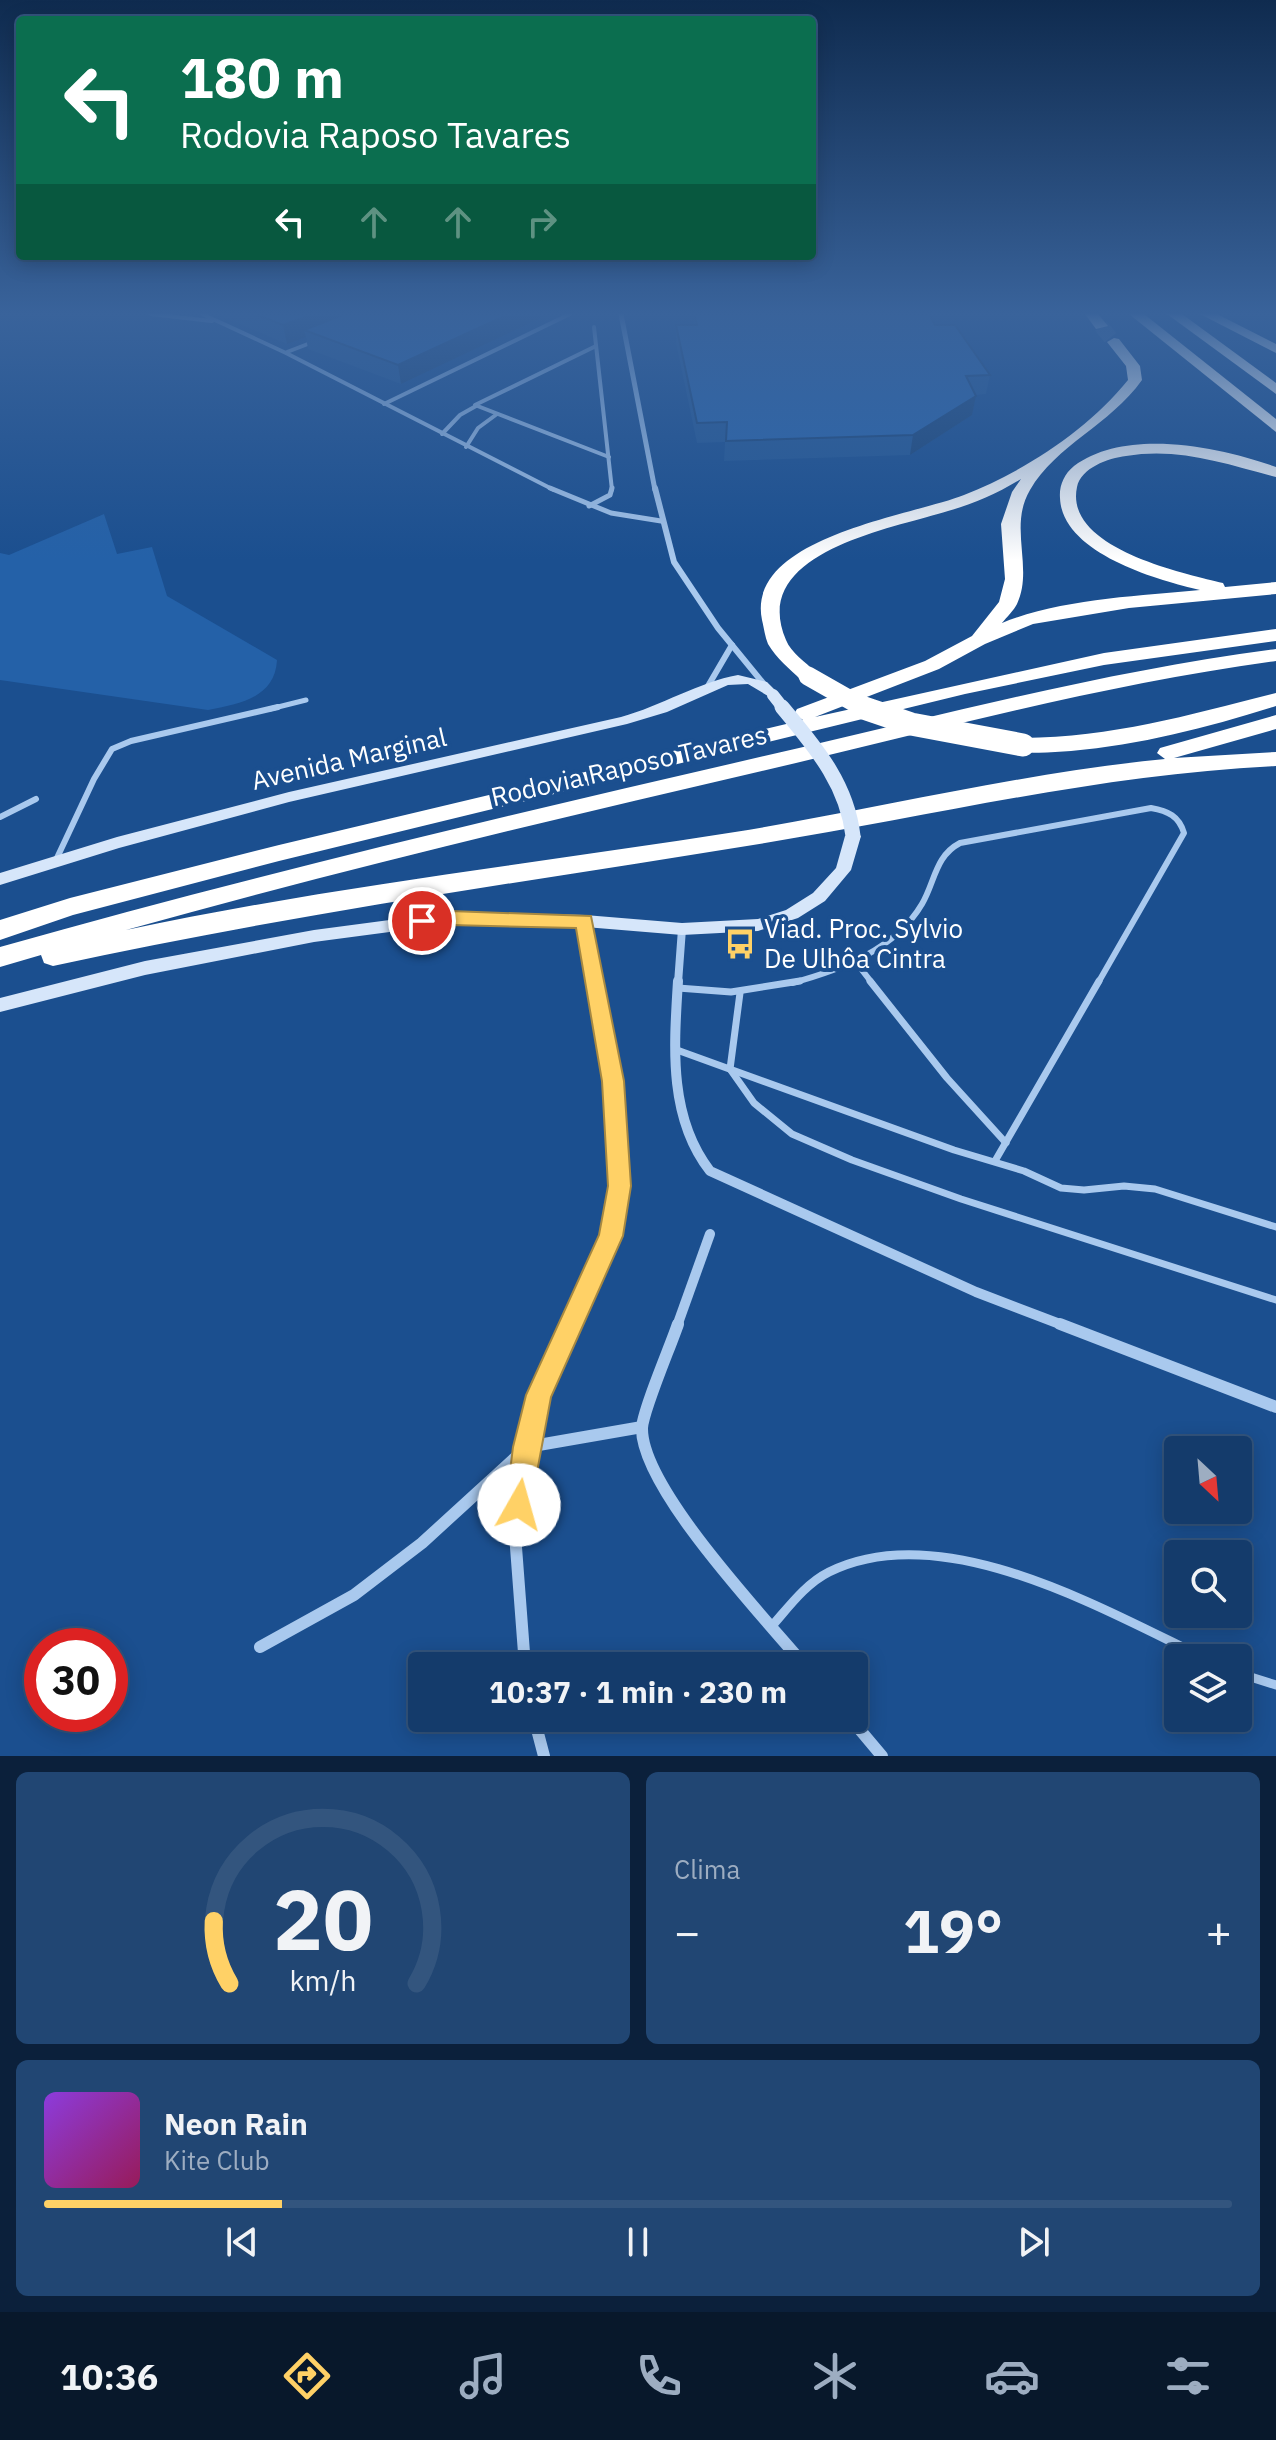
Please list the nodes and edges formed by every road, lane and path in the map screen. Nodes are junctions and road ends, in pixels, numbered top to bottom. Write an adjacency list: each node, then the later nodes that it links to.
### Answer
1 (369, 396): 8 (lane)
2 (401, 396): 8 (lane)
3 (496, 396): 9 (lane)
4 (602, 396): 14 (lane)
5 (637, 396): 18 (street)
6 (1121, 396): 15 (highway)
7 (1237, 396): 11 (highway)
8 (384, 404): 12 (lane)
9 (476, 406): 10 (lane); 12 (lane)
10 (497, 414): 13 (lane); 14 (lane)
11 (1276, 427)
12 (442, 434): 13 (lane)
13 (466, 447): 17 (lane)
14 (609, 457): 17 (lane)
15 (1045, 457): 23 (highway); 29 (highway, bridge)
16 (1276, 472): 20 (highway)
17 (589, 506): 18 (lane)
18 (661, 521): 24 (street)
19 (1276, 588): 20 (highway)
20 (1246, 592): 23 (highway)
21 (1276, 620): 26 (highway)
22 (1276, 635): 26 (highway, Rodovia Raposo Tavares)
23 (978, 640): 34 (highway)
24 (732, 645): 27 (street); 28 (street)
25 (1276, 655): 42 (highway, Rodovia Raposo Tavares)
26 (1104, 659): 34 (highway, Rodovia Raposo Tavares)
27 (708, 686): 28 (main road, Avenida Marginal); 37 (main road, Avenida Marginal)
28 (768, 689): 40 (main road, bridge)
29 (1276, 699)
30 (306, 700): 37 (lane)
31 (1276, 722): 33 (highway)
32 (1276, 759): 33 (highway)
33 (1041, 784): 44 (highway)
34 (543, 790): 41 (highway, Rodovia Raposo Tavares)
35 (36, 799): 36 (lane)
36 (0, 817)
37 (55, 862): 38 (main road, Avenida Marginal)
38 (0, 879)
39 (585, 921): 40 (main road); 47 (main road); 57 (street)
40 (682, 929): 45 (street)
41 (0, 930)
42 (0, 957)
43 (855, 961): 46 (lane); 50 (lane); 50 (lane)
44 (0, 968)
45 (678, 988): 46 (lane); 48 (street)
46 (740, 993): 49 (lane)
47 (0, 1005)
48 (677, 1050): 49 (lane); 55 (street)
49 (730, 1069): 51 (lane); 54 (lane)
50 (1006, 1143): 51 (lane)
51 (995, 1161): 52 (lane)
52 (1276, 1227)
53 (710, 1234): 56 (street)
54 (1276, 1300)
55 (1276, 1407)
56 (642, 1427): 57 (street); 58 (street)
57 (527, 1447): 60 (street); 61 (street)
58 (771, 1627): 59 (lane); 62 (street)
59 (1175, 1644)
60 (260, 1647)
61 (524, 1652)
62 (793, 1652)
63 (1252, 1677): 64 (lane)
64 (1276, 1685)
65 (538, 1732): 67 (street)
66 (862, 1732): 68 (street)
67 (544, 1756)
68 (882, 1756)

